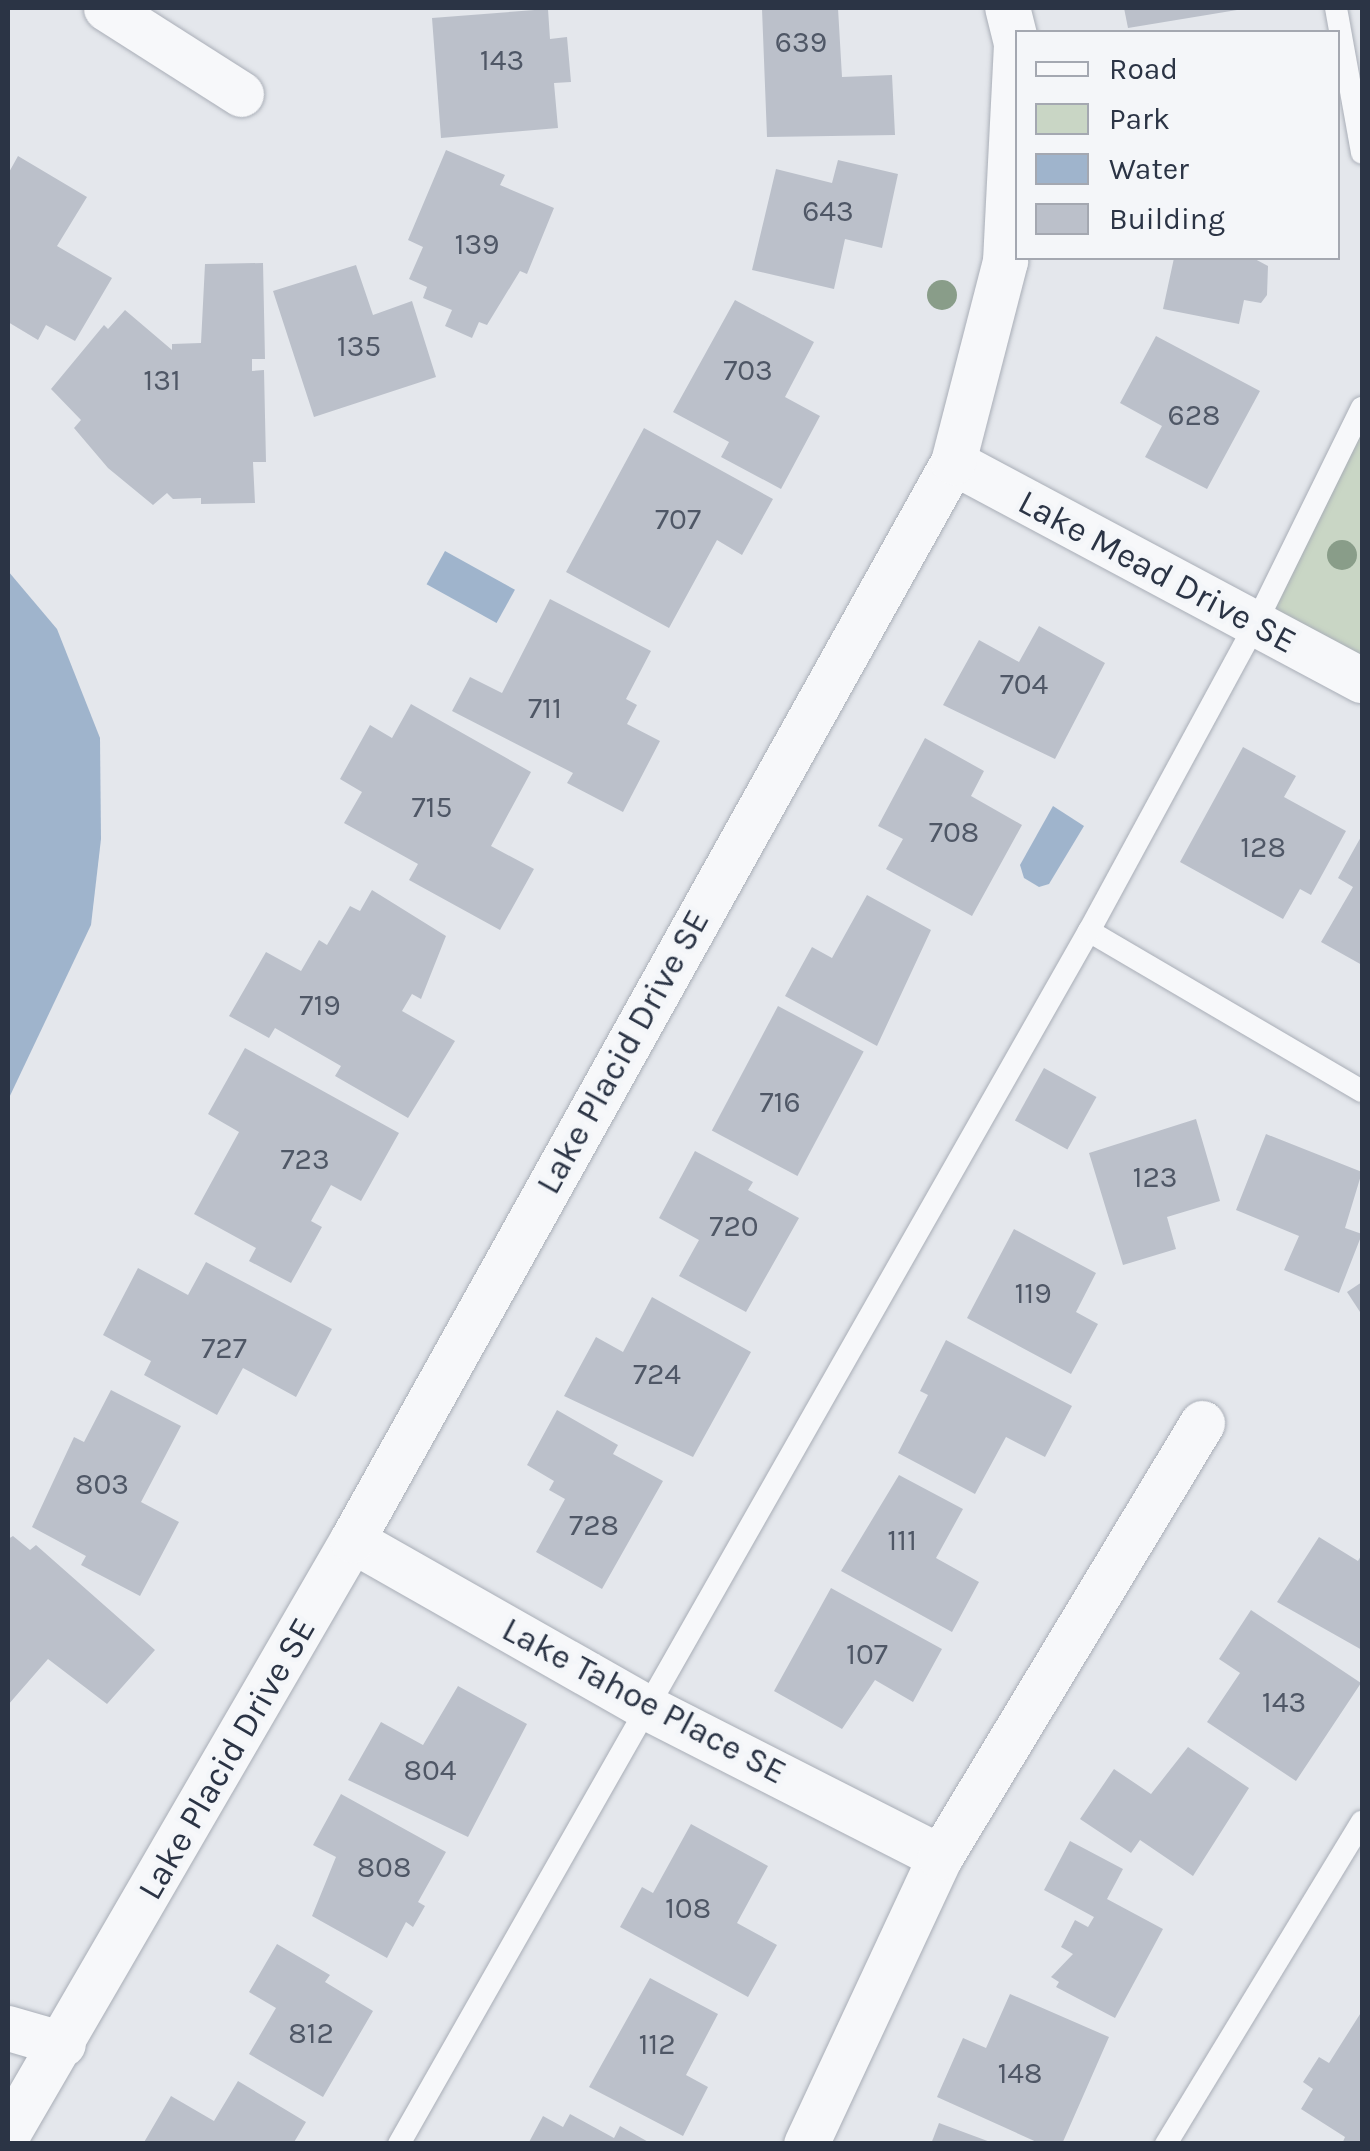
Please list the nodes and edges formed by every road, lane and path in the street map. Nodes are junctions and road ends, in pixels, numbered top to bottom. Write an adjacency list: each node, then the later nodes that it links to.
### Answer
1 (106, 8): 6 (street)
2 (1007, 8): 4 (street, Lake Placid Drive SE)
3 (1340, 30): 7 (lane)
4 (1015, 38)
5 (1015, 62): 9 (street, Lake Placid Drive SE)
6 (241, 94)
7 (1362, 154)
8 (1362, 408): 10 (lane)
9 (952, 462): 10 (street, Lake Mead Drive SE); 15 (street, Lake Placid Drive SE)
10 (1255, 625): 11 (street, Lake Mead Drive SE); 12 (lane)
11 (1362, 680)
12 (1089, 931): 13 (lane); 16 (lane)
13 (1362, 1091)
14 (1202, 1422): 18 (street)
15 (352, 1540): 16 (street, Lake Tahoe Place SE); 20 (street, Lake Placid Drive SE)
16 (648, 1708): 18 (street, Lake Tahoe Place SE); 22 (lane)
17 (1362, 1822): 24 (lane)
18 (940, 1856): 23 (street)
19 (8, 2028): 20 (street)
20 (63, 2044): 21 (street, Lake Placid Drive SE)
21 (8, 2132)
22 (399, 2144)
23 (806, 2144)
24 (1166, 2144)

